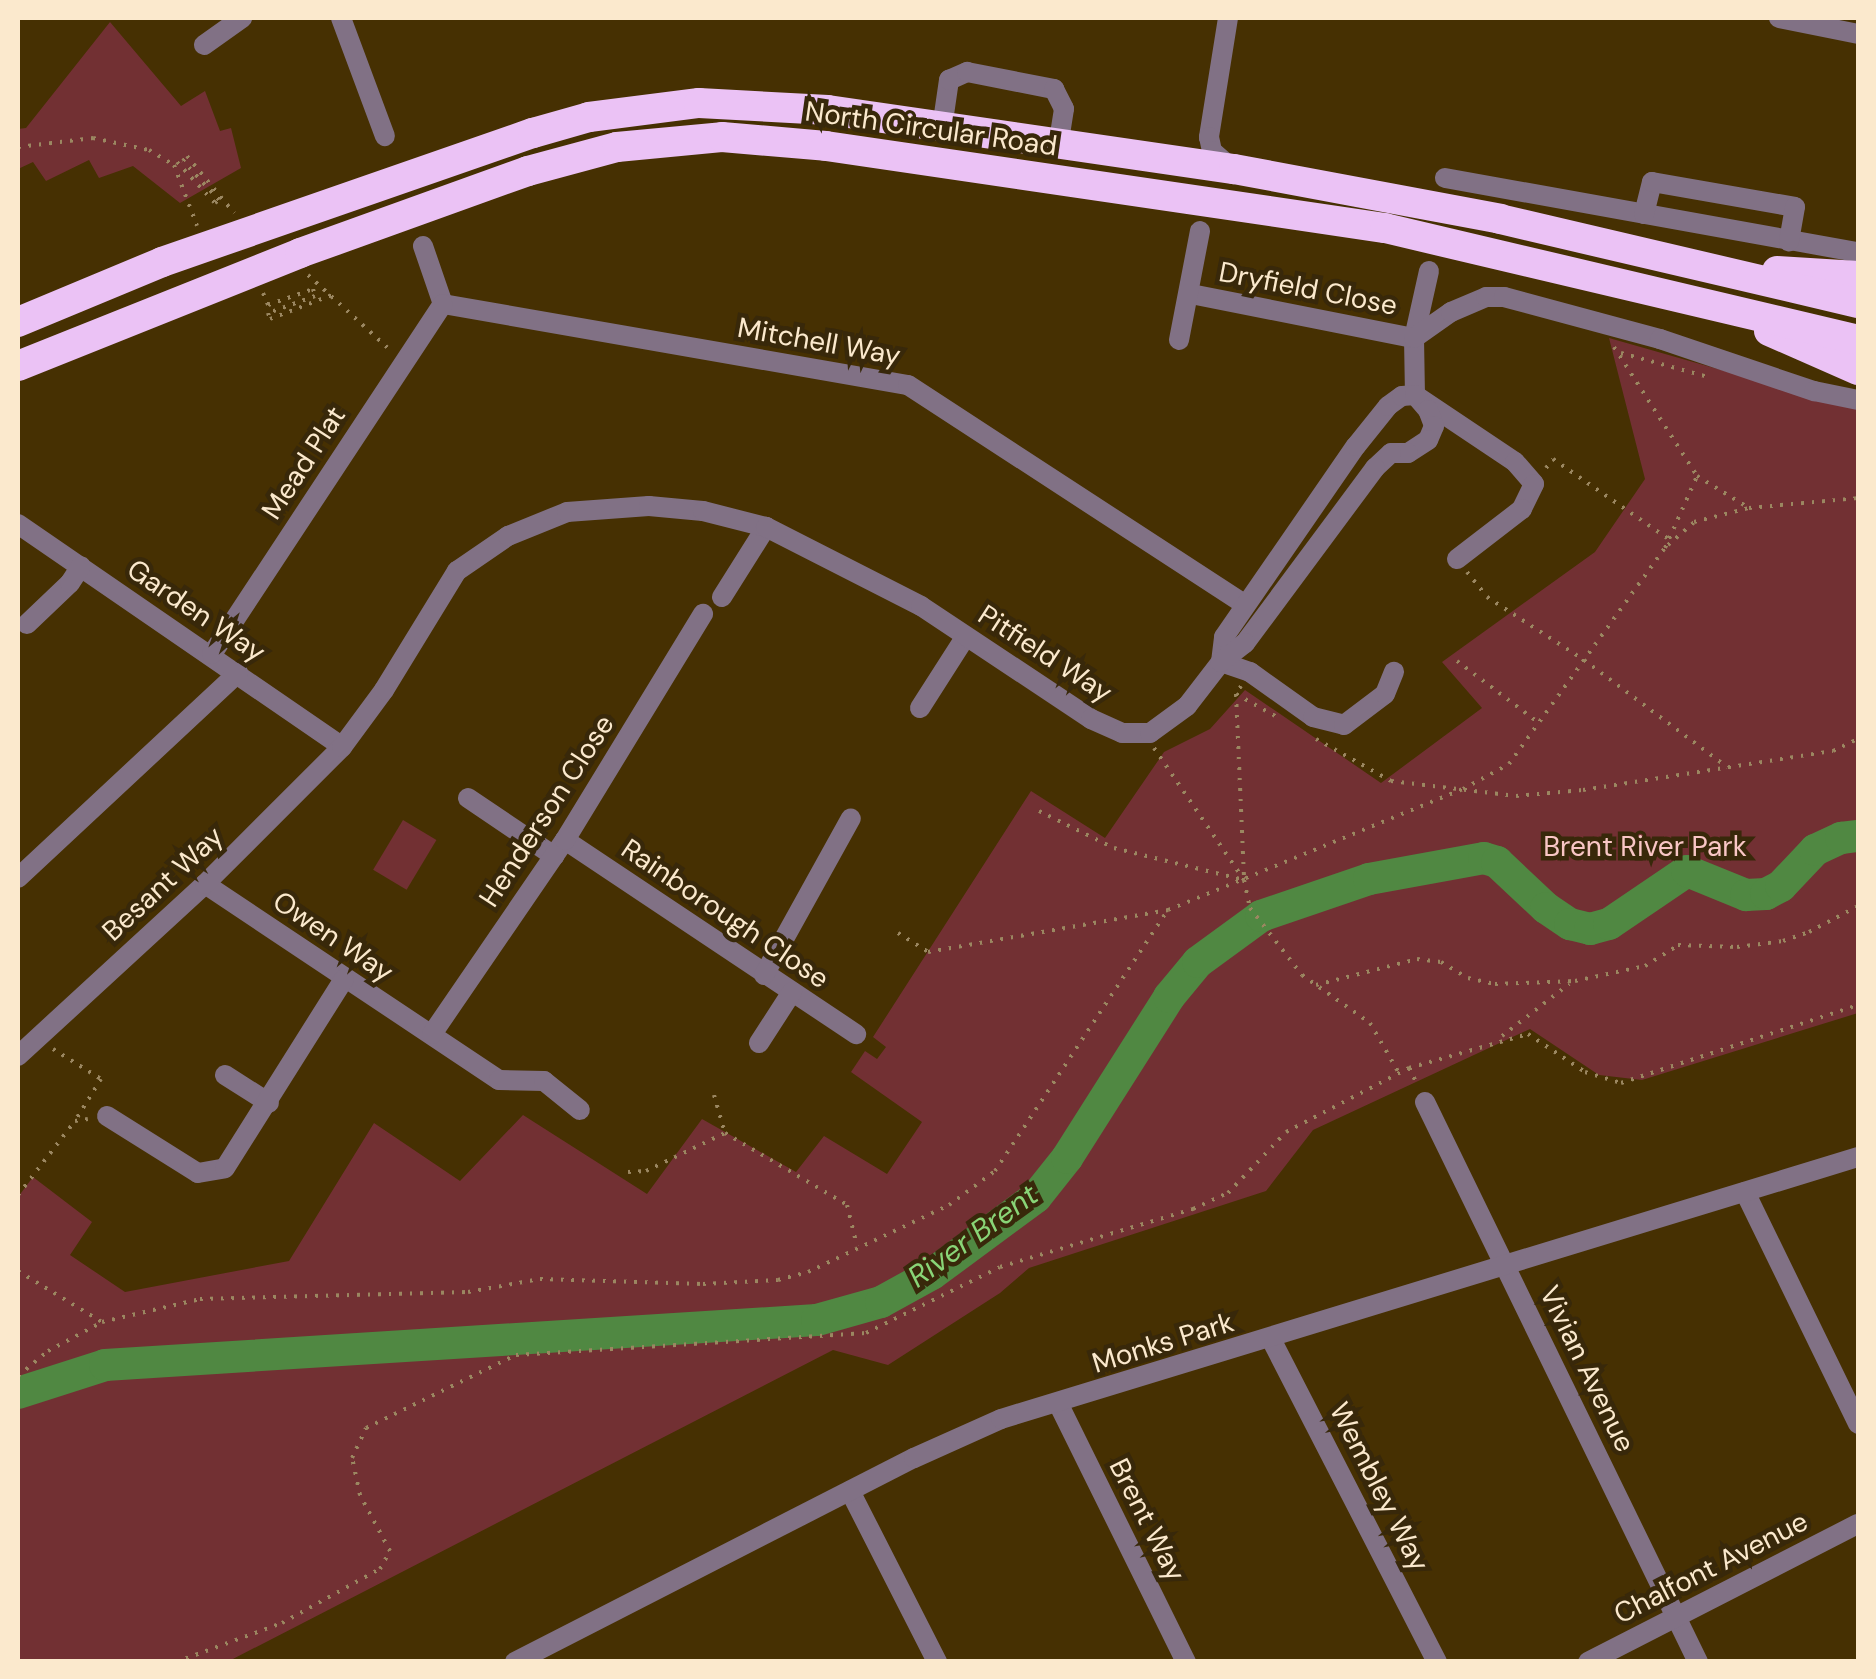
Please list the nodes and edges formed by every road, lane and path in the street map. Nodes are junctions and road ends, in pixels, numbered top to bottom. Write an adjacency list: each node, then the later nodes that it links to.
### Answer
1 (242, 18): 6 (street)
2 (341, 18): 8 (street)
3 (1228, 18): 12 (street)
4 (1779, 18): 5 (street)
5 (1858, 34)
6 (204, 45)
7 (942, 128): 9 (highway, North Circular Road); 9 (street); 32 (highway, North Circular Road)
8 (385, 136)
9 (1058, 145): 12 (highway, North Circular Road)
10 (18, 148): 11 (path)
11 (174, 166): 14 (path); 16 (path)
12 (1234, 169): 22 (highway, North Circular Road)
13 (1445, 178): 15 (street)
14 (231, 206)
15 (1644, 214): 18 (street); 18 (street)
16 (198, 230)
17 (1200, 230): 25 (street, Dryfield Close)
18 (1789, 241): 20 (street)
19 (423, 246): 28 (street)
20 (1858, 252)
21 (1429, 271): 33 (street)
22 (1728, 271): 24 (highway); 27 (highway, North Circular Road)
23 (308, 272): 26 (path)
24 (1858, 276)
25 (1191, 294): 33 (street, Dryfield Close); 34 (street, Dryfield Close)
26 (332, 295): 29 (path); 36 (path)
27 (1858, 303)
28 (443, 304): 36 (street, Mead Plat); 52 (street, Mitchell Way)
29 (268, 305)
30 (1722, 307): 35 (highway, North Circular Road); 37 (highway, North Circular Road); 38 (highway)
31 (1582, 318): 33 (street); 40 (street); 41 (path)
32 (18, 322)
33 (1414, 338): 39 (street)
34 (1179, 340)
35 (1858, 340)
36 (404, 362): 56 (street, Mead Plat)
37 (18, 366)
38 (1858, 370)
39 (1414, 395): 42 (street); 52 (street); 59 (street)
40 (1858, 400)
41 (1697, 476): 44 (path); 47 (path)
42 (1534, 484): 47 (path); 49 (street)
43 (1858, 498): 44 (path)
44 (1749, 508): 48 (path)
45 (18, 524): 50 (street, Garden Way)
46 (766, 527): 51 (street); 55 (street, Pitfield Way); 68 (street, Pitfield Way)
47 (1669, 539): 48 (path)
48 (1665, 548): 57 (path)
49 (1457, 559): 57 (path)
50 (81, 566): 54 (street); 56 (street, Garden Way)
51 (722, 597)
52 (1244, 604): 59 (street)
53 (703, 614): 74 (street, Henderson Close)
54 (27, 624)
55 (966, 636): 62 (street); 65 (street, Pitfield Way)
56 (212, 654): 60 (street, Garden Way)
57 (1584, 660): 64 (path); 69 (path)
58 (1457, 661): 64 (path)
59 (1221, 662): 61 (street); 65 (street)
60 (238, 672): 68 (street, Garden Way); 75 (street)
61 (1394, 672)
62 (920, 708)
63 (1288, 723): 76 (path)
64 (1539, 723): 70 (path)
65 (1150, 732): 76 (path)
66 (1305, 733): 70 (path)
67 (1858, 739): 69 (path)
68 (342, 747): 77 (street, Besant Way)
69 (1726, 766): 70 (path)
70 (1463, 788): 76 (path)
71 (468, 798): 74 (street, Rainborough Close)
72 (1038, 811): 76 (path)
73 (851, 818): 81 (street)
74 (559, 848): 81 (street, Rainborough Close); 87 (street, Henderson Close)
75 (22, 866)
76 (1244, 880): 79 (path); 84 (path)
77 (205, 884): 82 (street, Owen Way); 89 (street, Besant Way)
78 (1858, 906): 83 (path)
79 (1168, 910): 80 (path); 106 (path)
80 (898, 932)
81 (764, 975): 85 (street, Rainborough Close)
82 (344, 980): 87 (street, Owen Way); 97 (street)
83 (1575, 981): 84 (path); 90 (path)
84 (1316, 985): 93 (path)
85 (792, 992): 88 (street, Rainborough Close); 91 (street)
86 (1858, 1004): 90 (path)
87 (432, 1034): 98 (street, Owen Way)
88 (856, 1034)
89 (37, 1038): 92 (street, Besant Way); 100 (path)
90 (1498, 1039): 93 (path)
91 (759, 1043)
92 (18, 1056)
93 (1399, 1073): 117 (path)
94 (225, 1075): 97 (street)
95 (714, 1095): 101 (path)
96 (1426, 1102): 107 (street, Vivian Avenue)
97 (269, 1103): 99 (street)
98 (580, 1110)
99 (107, 1116): 100 (path)
100 (75, 1120): 105 (path)
101 (725, 1133): 103 (path); 106 (path)
102 (1858, 1158): 104 (street, Monks Park)
103 (628, 1172)
104 (1745, 1192): 107 (street, Monks Park); 113 (street)
105 (18, 1195)
106 (857, 1246): 109 (path)
107 (1505, 1266): 110 (street, Monks Park); 116 (street, Vivian Avenue)
108 (18, 1271): 109 (path)
109 (102, 1322): 111 (path)
110 (1271, 1338): 112 (street, Monks Park); 121 (street, Wembley Way)
111 (18, 1376)
112 (1058, 1403): 114 (street, Monks Park); 120 (street, Brent Way)
113 (1858, 1424)
114 (850, 1491): 118 (street, Monks Park); 119 (street)
115 (1858, 1524): 116 (street, Chalfont Avenue)
116 (1676, 1617): 122 (street, Chalfont Avenue); 123 (street, Vivian Avenue)
117 (176, 1662)
118 (515, 1662)
119 (937, 1662)
120 (1186, 1662)
121 (1437, 1662)
122 (1588, 1662)
123 (1698, 1662)

